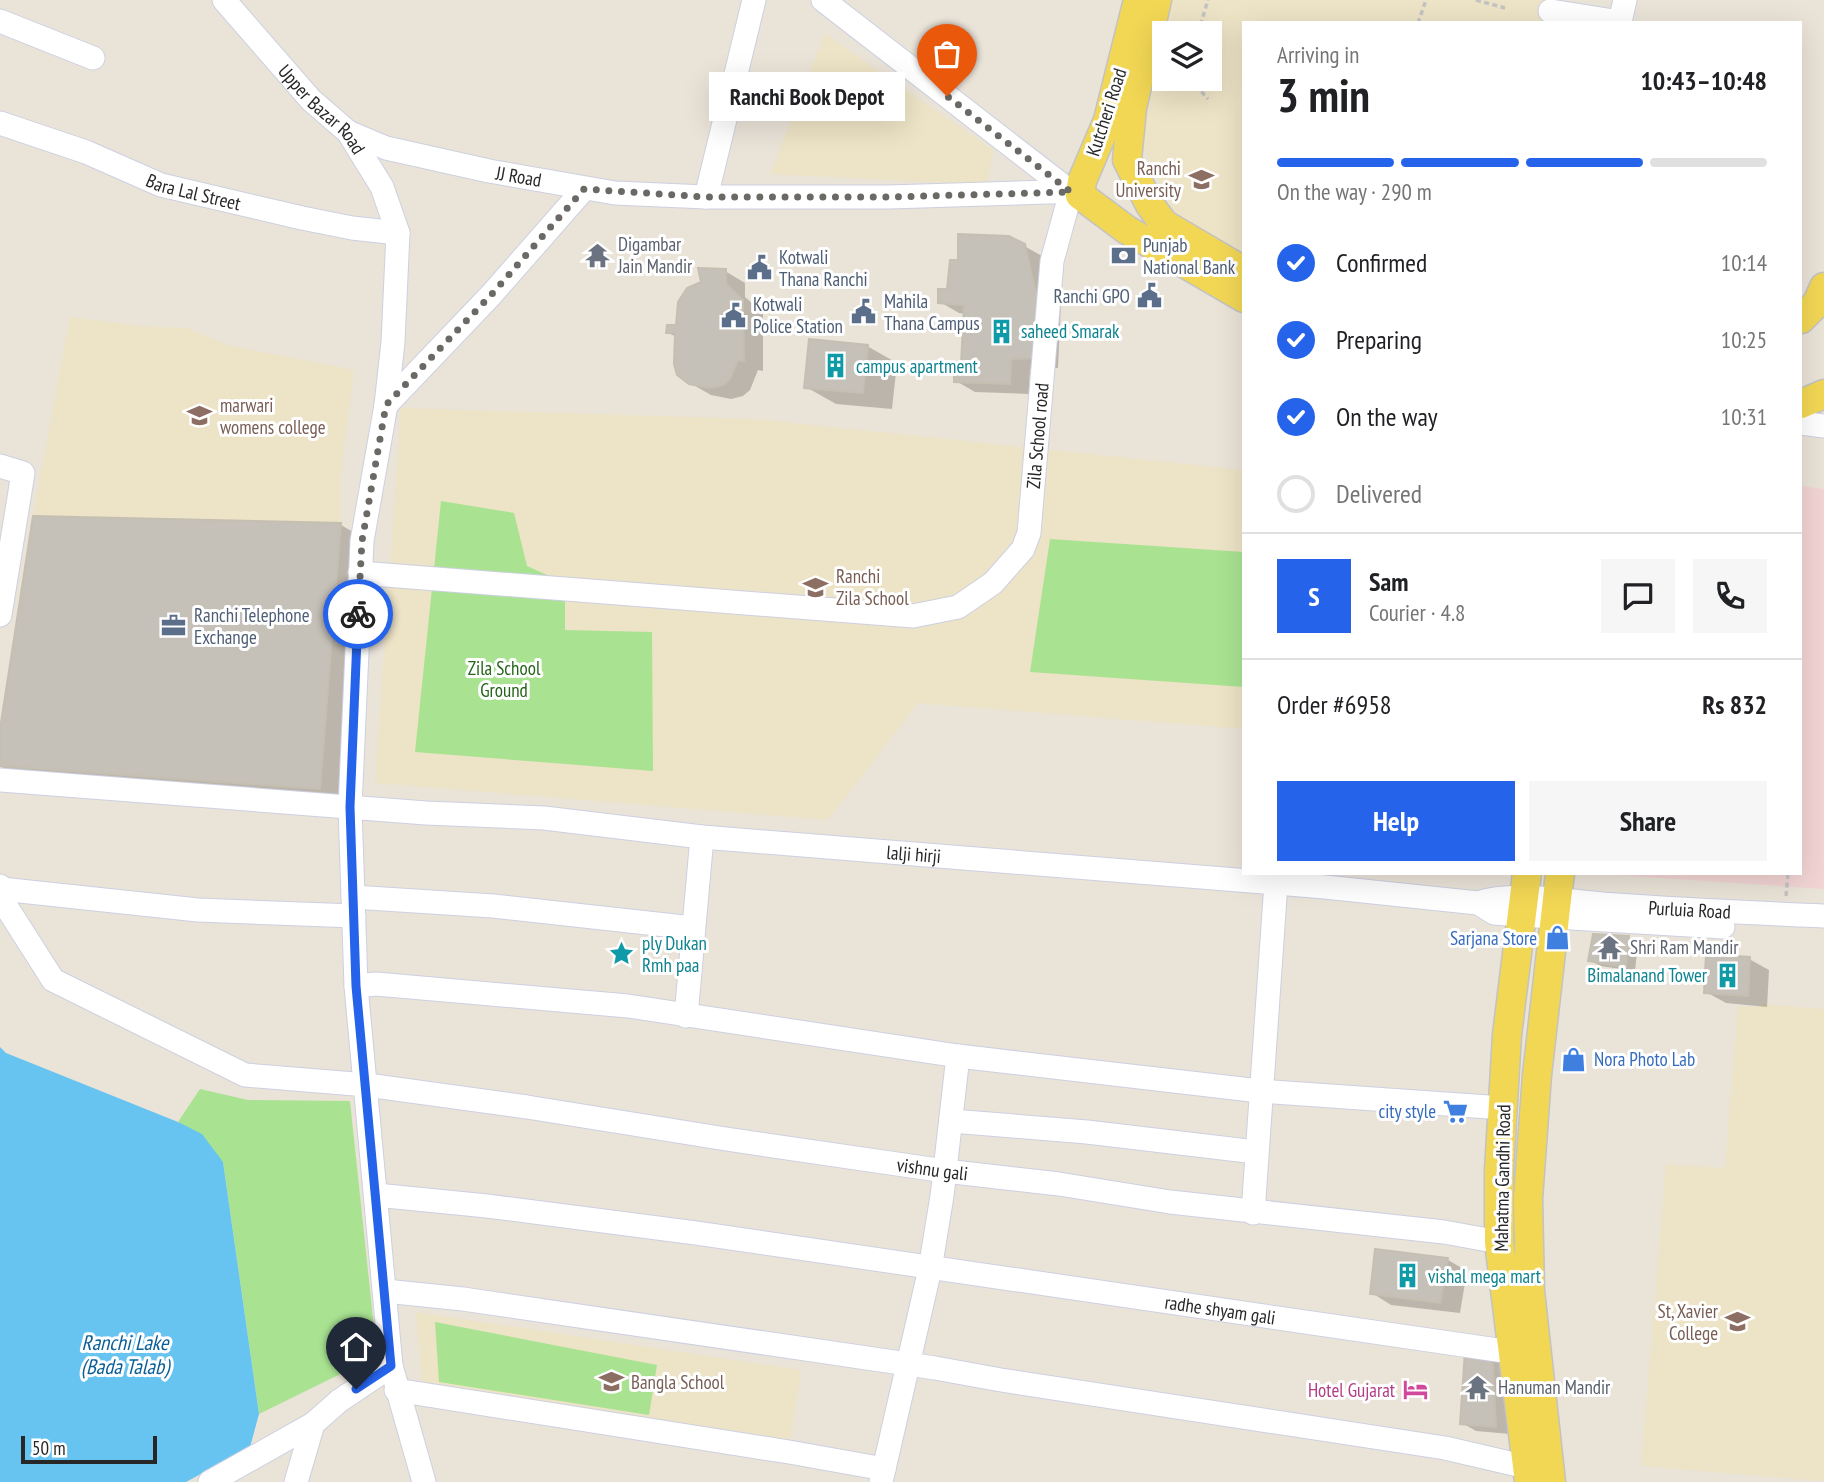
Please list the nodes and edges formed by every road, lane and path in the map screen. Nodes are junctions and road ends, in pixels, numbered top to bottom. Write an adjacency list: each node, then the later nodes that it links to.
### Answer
1 (224, 0): 21 (street, Upper Bazar Road)
2 (754, 0): 24 (street)
3 (823, 0): 23 (street)
4 (1138, 0): 23 (main road, Kutcheri Road)
5 (1157, 0): 26 (main road)
6 (1208, 0): 13 (path)
7 (1426, 0): 14 (path)
8 (1476, 0): 10 (path)
9 (1625, 0): 16 (street)
10 (1505, 8)
11 (1550, 11): 15 (street)
12 (0, 21): 17 (street)
13 (1202, 21)
14 (1419, 21)
15 (1614, 21)
16 (1620, 21)
17 (93, 58)
18 (1201, 91): 19 (path)
19 (1208, 99)
20 (0, 122): 25 (street, Bara Lal Street)
21 (348, 132): 22 (street, JJ Road); 25 (street, Upper Bazar Road)
22 (584, 189): 24 (street, JJ Road); 32 (street)
23 (1076, 192): 24 (street, JJ Road); 28 (main road); 36 (street, Zila School road)
24 (706, 197)
25 (397, 233): 32 (street, Upper Bazar Road)
26 (1242, 270)
27 (1824, 287): 29 (main road)
28 (1242, 297)
29 (1802, 318)
30 (1824, 394): 31 (main road)
31 (1802, 404)
32 (386, 405): 36 (street, Upper Bazar Road)
33 (1802, 423): 34 (street)
34 (1824, 426)
35 (0, 466): 37 (street)
36 (360, 573): 39 (street, Upper Bazar Road)
37 (0, 615)
38 (0, 780): 39 (street, lalji hirji)
39 (350, 807): 40 (street, lalji hirji); 45 (street, Upper Bazar Road)
40 (702, 837): 41 (street, lalji hirji); 47 (street)
41 (1276, 883): 43 (street, lalji hirji); 53 (street)
42 (0, 888): 45 (street); 52 (street, vishnu gali)
43 (1523, 895): 44 (street, lalji hirji); 54 (main road, Mahatma Gandhi Road)
44 (1557, 897): 46 (street, Purluia Road); 48 (street, Purluia Road); 73 (main road, Mahatma Gandhi Road)
45 (354, 906): 47 (street); 49 (street, Upper Bazar Road)
46 (1824, 916)
47 (693, 928): 50 (street)
48 (1824, 932)
49 (356, 986): 50 (street); 52 (street, Upper Bazar Road)
50 (686, 1016): 51 (street)
51 (958, 1056): 53 (street); 55 (street)
52 (367, 1085): 57 (street, vishnu gali); 58 (street, Upper Bazar Road)
53 (1260, 1091): 54 (street); 56 (street)
54 (1503, 1108): 60 (main road, Mahatma Gandhi Road)
55 (952, 1121): 56 (street); 57 (street)
56 (1256, 1152): 59 (street)
57 (945, 1171): 59 (street, vishnu gali); 61 (street)
58 (376, 1195): 61 (street, radhe shyam gali); 62 (street, Upper Bazar Road)
59 (1253, 1213): 60 (street, vishnu gali)
60 (1499, 1242): 63 (main road, Mahatma Gandhi Road)
61 (930, 1269): 63 (street, radhe shyam gali); 64 (street)
62 (385, 1291): 64 (street); 65 (street, Upper Bazar Road)
63 (1511, 1352): 68 (main road, Mahatma Gandhi Road)
64 (907, 1365): 68 (street); 69 (street)
65 (391, 1366): 66 (street, Upper Bazar Road); 67 (street)
66 (396, 1390): 69 (street); 72 (street, Upper Bazar Road)
67 (313, 1424): 70 (street); 71 (street)
68 (1528, 1474)
69 (882, 1475)
70 (210, 1482)
71 (296, 1482)
72 (424, 1482)
73 (1551, 1482)

